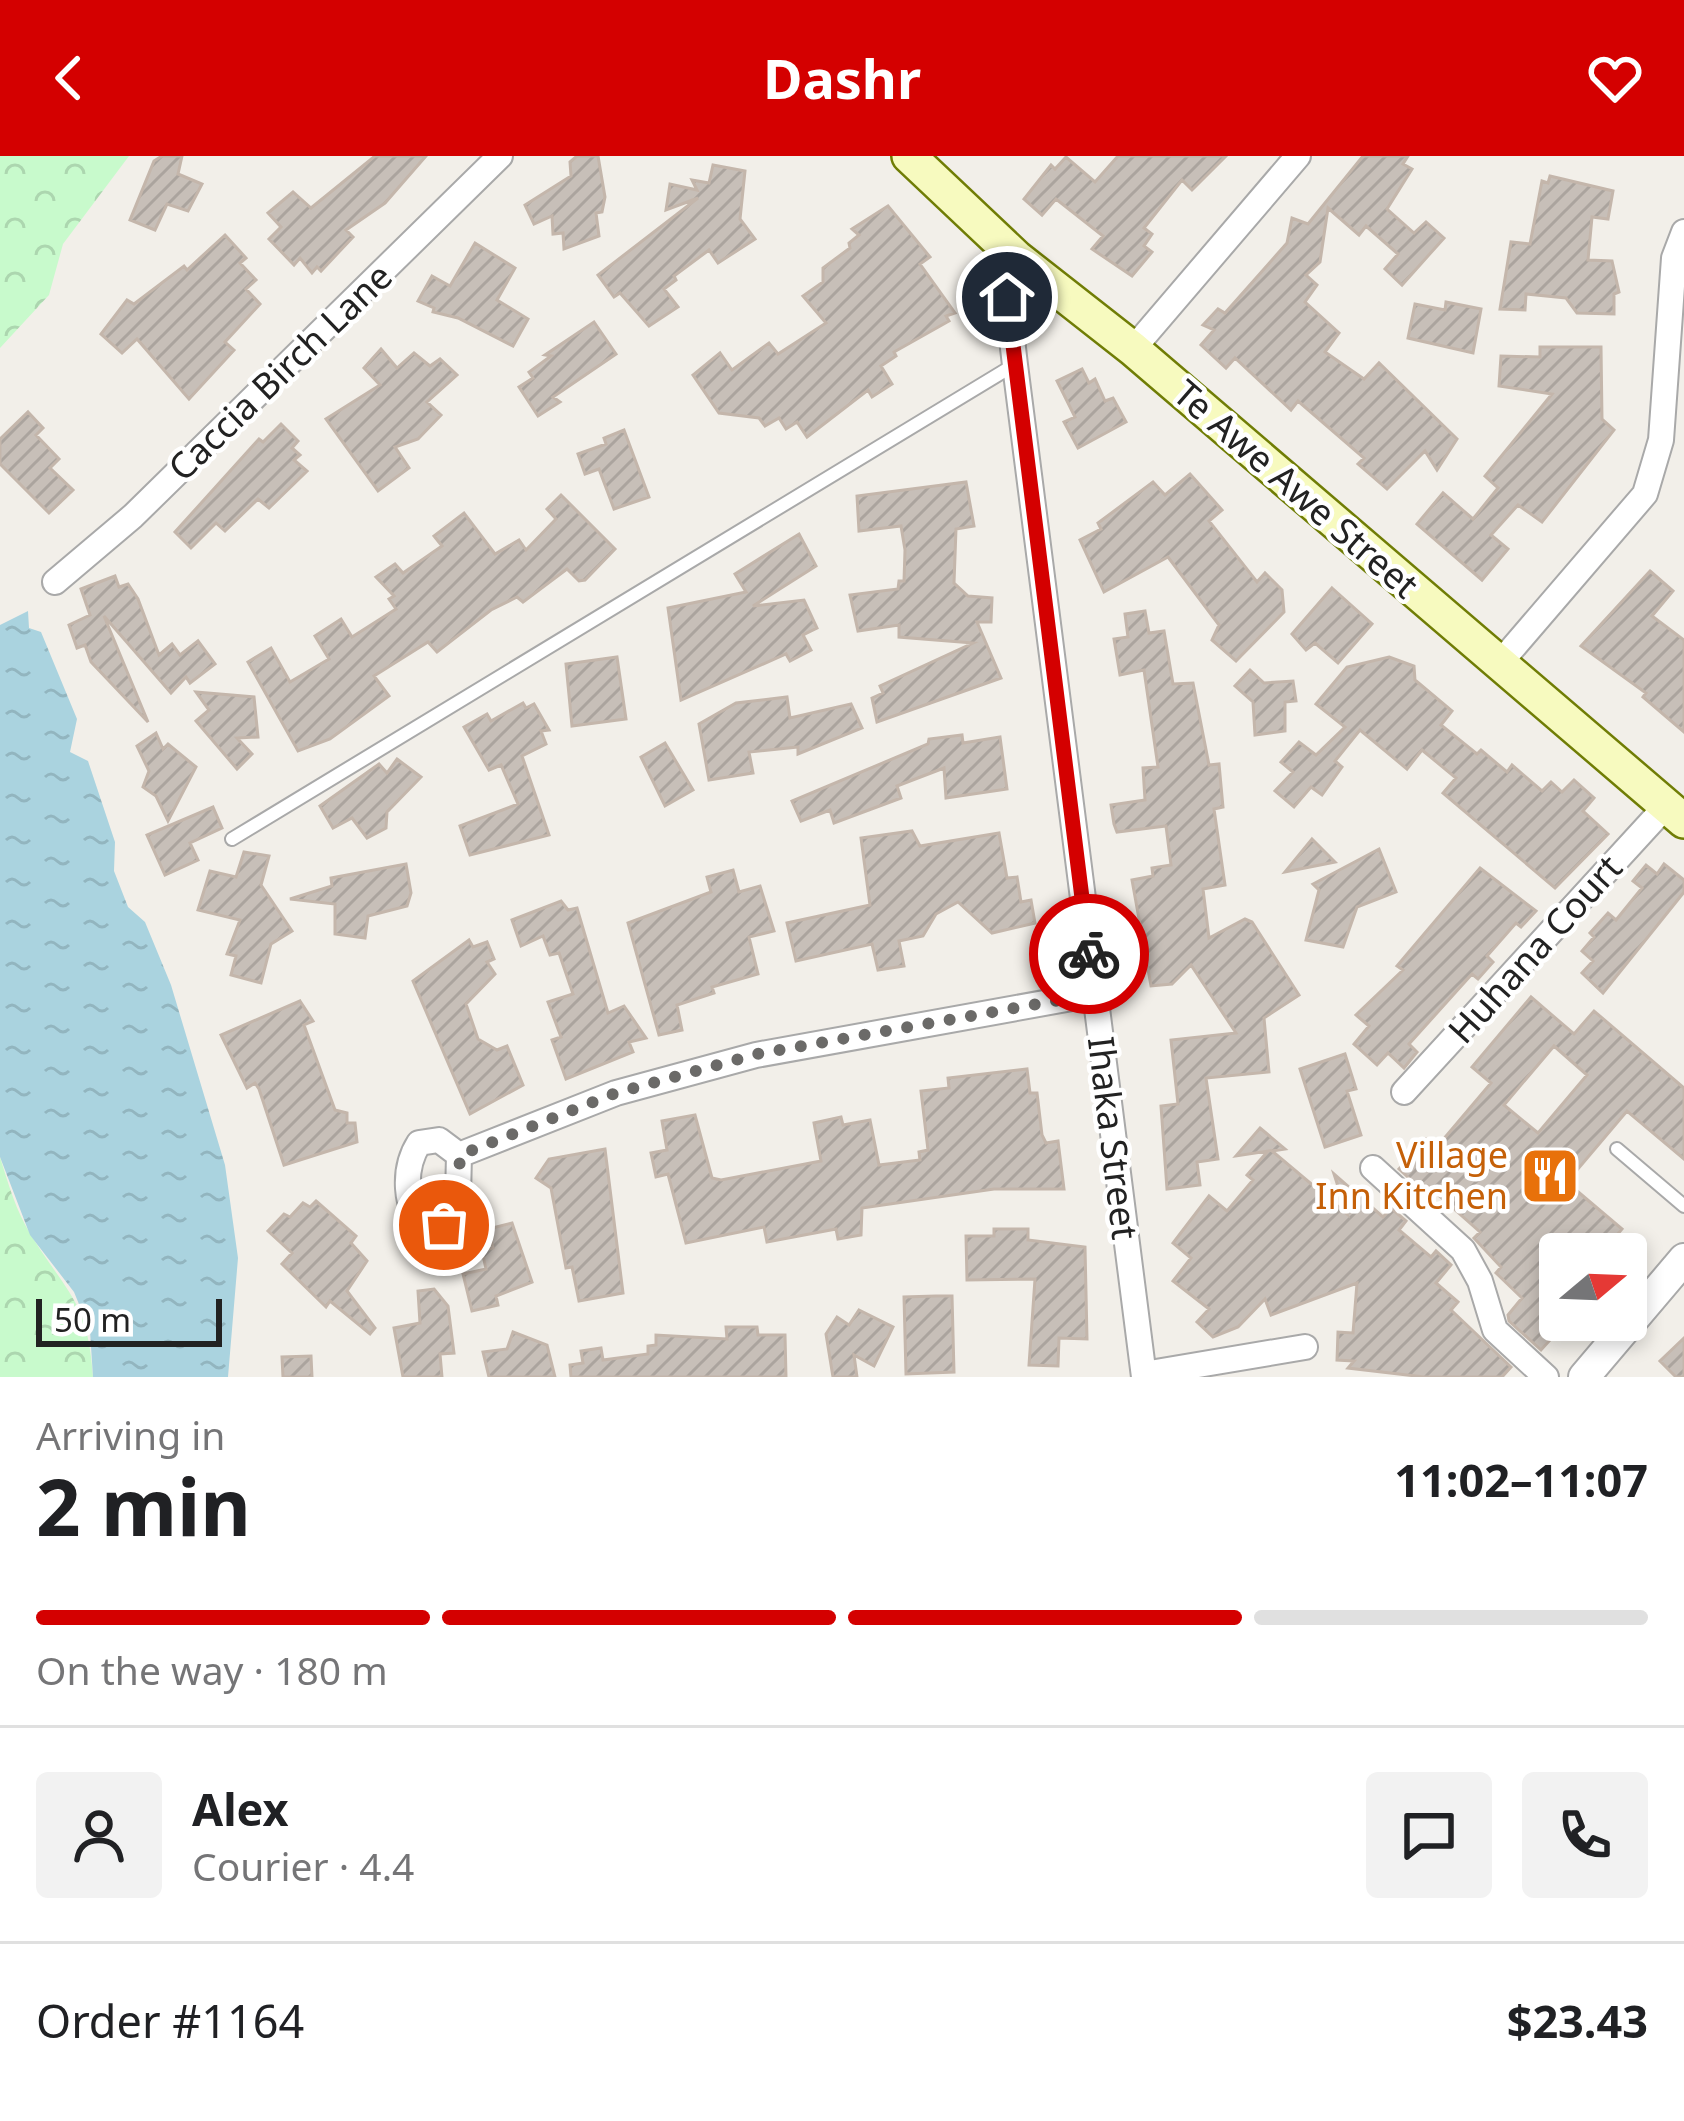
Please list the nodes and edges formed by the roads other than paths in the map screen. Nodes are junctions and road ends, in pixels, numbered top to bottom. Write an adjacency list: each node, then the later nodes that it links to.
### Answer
1 (500, 156): 8 (street, Caccia Birch Lane)
2 (909, 156): 5 (main road, Te Awe Awe Street)
3 (1298, 156): 6 (street)
4 (1684, 232): 9 (street)
5 (1018, 258): 6 (main road, Te Awe Awe Street); 7 (street, Ihaka Street)
6 (1133, 349): 9 (main road, Te Awe Awe Street)
7 (1015, 365): 11 (lane); 12 (street, Ihaka Street)
8 (56, 582)
9 (1499, 664): 10 (main road, Te Awe Awe Street)
10 (1675, 813): 13 (street, Huhana Court)
11 (232, 838)
12 (1094, 994): 15 (street); 20 (street, Ihaka Street)
13 (1404, 1092)
14 (1617, 1149): 17 (lane)
15 (460, 1155)
16 (1373, 1168): 21 (street)
17 (1684, 1206)
18 (1684, 1258): 22 (street)
19 (1305, 1347): 20 (street)
20 (1144, 1375)
21 (1546, 1377)
22 (1585, 1377)

